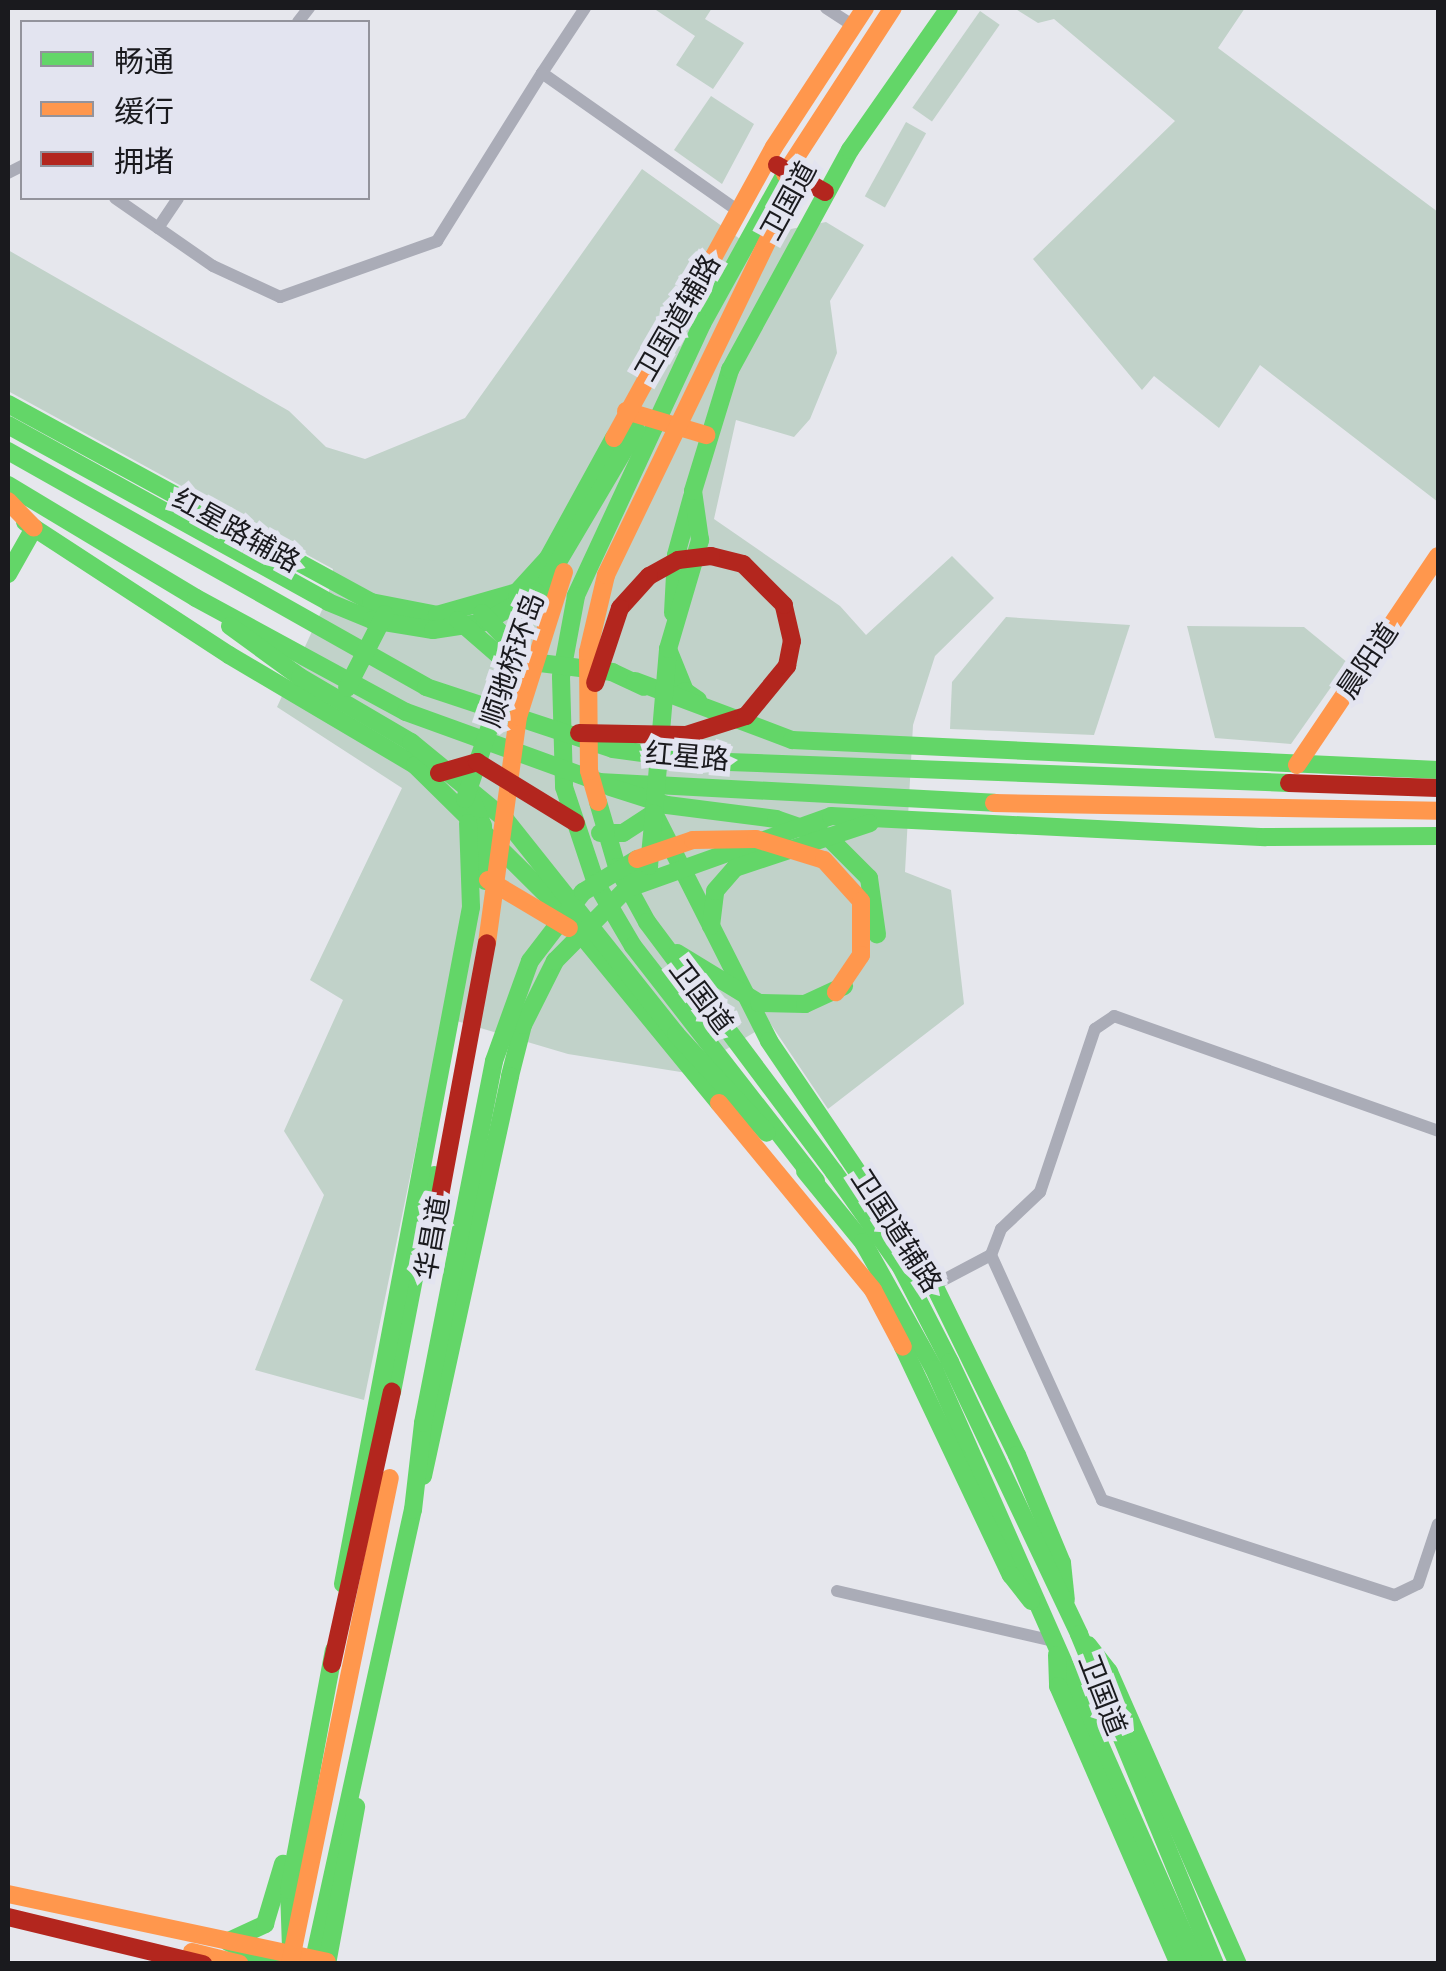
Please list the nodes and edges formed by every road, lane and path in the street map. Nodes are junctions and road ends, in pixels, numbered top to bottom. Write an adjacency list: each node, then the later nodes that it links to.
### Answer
1 (585, 8): 8 (street)
2 (826, 8): 7 (street)
3 (864, 8): 7 (main road, 卫国道辅路)
4 (893, 8): 15 (main road, 卫国道)
5 (914, 8): 41 (main road, 卫国道)
6 (949, 8): 10 (main road)
7 (852, 24): 9 (main road, 卫国道辅路)
8 (542, 73): 13 (street); 14 (street)
9 (767, 159): 10 (main road); 13 (main road, 卫国道辅路)
10 (825, 192): 19 (main road)
11 (119, 200): 14 (street)
12 (177, 200): 14 (street)
13 (738, 212): 17 (main road, 卫国道辅路)
14 (158, 228)
15 (702, 324): 24 (main road, 卫国道); 73 (main road, 卫国道)
16 (8, 404): 31 (main road, 红星路辅路)
17 (626, 411): 19 (main road); 27 (main road, 卫国道辅路)
18 (8, 425): 24 (main road)
19 (706, 435): 34 (main road)
20 (8, 451): 42 (main road, 红星路)
21 (8, 485): 30 (main road, 红星路)
22 (8, 502): 25 (main road)
23 (8, 511): 25 (main road)
24 (582, 526): 93 (main road, 华昌道)
25 (34, 528): 29 (main road); 40 (main road)
26 (1438, 556): 46 (main road, 晨阳道)
27 (548, 558): 32 (main road, 卫国道辅路); 35 (main road, 顺驰桥环岛)
28 (1438, 568): 47 (main road, 晨阳道)
29 (8, 574)
30 (196, 598): 49 (main road); 51 (main road, 红星路)
31 (388, 607): 33 (main road, 红星路辅路); 40 (main road)
32 (477, 610): 33 (main road, 红星路辅路); 35 (main road)
33 (452, 614): 35 (main road)
34 (668, 649): 36 (main road); 37 (main road); 38 (main road)
35 (518, 658): 36 (main road, 顺驰桥环岛); 44 (main road, 顺驰桥环岛)
36 (635, 681): 37 (main road, 顺驰桥环岛); 39 (main road)
37 (664, 692): 38 (main road, 顺驰桥环岛); 39 (main road)
38 (708, 707): 43 (main road, 顺驰桥环岛)
39 (662, 711): 56 (main road)
40 (333, 716): 45 (main road)
41 (586, 724): 42 (main road); 68 (main road, 卫国道)
42 (548, 732): 50 (main road, 红星路)
43 (937, 749): 46 (main road, 顺驰桥环岛); 58 (main road)
44 (477, 762): 45 (main road); 54 (main road, 顺驰桥环岛); 56 (main road, 顺驰桥环岛)
45 (415, 765): 54 (main road)
46 (1297, 765): 47 (main road, 顺驰桥环岛); 50 (main road, 晨阳道)
47 (1332, 767): 48 (main road, 顺驰桥环岛); 52 (main road)
48 (1438, 770)
49 (459, 780): 73 (main road); 84 (main road, 华昌道)
50 (1282, 780): 52 (main road, 红星路)
51 (599, 782): 59 (main road, 红星路); 69 (main road)
52 (1357, 784): 53 (main road, 红星路)
53 (1438, 788)
54 (462, 807): 63 (main road, 华昌道); 67 (main road)
55 (1438, 811): 59 (main road, 红星路)
56 (654, 813): 60 (main road); 64 (main road, 卫国道辅路); 65 (main road)
57 (880, 820): 58 (main road); 60 (main road); 62 (main road)
58 (932, 824): 59 (main road)
59 (1330, 824): 61 (main road)
60 (787, 828): 62 (main road)
61 (1438, 836)
62 (732, 859): 64 (main road); 66 (main road)
63 (474, 871): 67 (main road); 84 (main road, 华昌道)
64 (678, 871): 65 (main road); 66 (main road, 卫国道辅路)
65 (632, 887): 67 (main road, 华昌道)
66 (712, 932): 70 (main road, 卫国道辅路)
67 (578, 933): 71 (main road, 卫国道辅路); 76 (main road, 华昌道)
68 (656, 936): 69 (main road); 78 (main road, 卫国道)
69 (836, 992): 76 (main road, 华昌道)
70 (768, 1042): 71 (main road); 75 (main road, 卫国道辅路)
71 (707, 1088): 81 (main road, 卫国道辅路)
72 (1438, 1131): 74 (street)
73 (816, 1182): 78 (main road, 卫国道)
74 (991, 1255): 75 (street); 77 (street)
75 (934, 1285): 80 (main road, 卫国道辅路)
76 (413, 1510): 86 (main road, 华昌道)
77 (1438, 1524)
78 (1035, 1571): 80 (main road, 卫国道); 81 (main road, 卫国道)
79 (837, 1591): 83 (street)
80 (1067, 1611): 82 (main road, 卫国道)
81 (1040, 1612): 83 (main road, 卫国道)
82 (1079, 1634): 85 (main road, 卫国道); 102 (main road)
83 (1055, 1645): 85 (main road, 卫国道); 99 (main road)
84 (332, 1664): 87 (main road, 华昌道)
85 (1082, 1676): 100 (main road, 卫国道); 101 (main road, 卫国道)
86 (359, 1774): 90 (main road, 华昌道); 94 (main road)
87 (304, 1801): 92 (main road); 93 (main road, 华昌道)
88 (8, 1894): 92 (main road)
89 (8, 1917): 91 (main road)
90 (323, 1922): 93 (main road); 94 (main road, 华昌道)
91 (54, 1928): 96 (main road); 97 (main road); 98 (main road)
92 (228, 1942): 93 (main road); 95 (main road)
93 (291, 1959): 94 (main road); 95 (main road)
94 (320, 1962)
95 (270, 1963)
96 (166, 1964)
97 (203, 1964)
98 (240, 1964)
99 (1178, 1964)
100 (1197, 1964)
101 (1215, 1964)
102 (1238, 1964)

